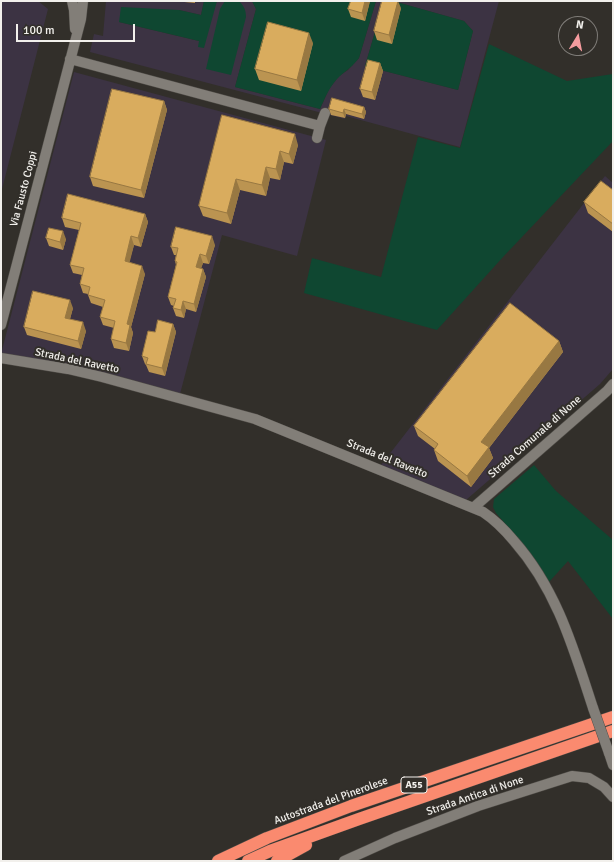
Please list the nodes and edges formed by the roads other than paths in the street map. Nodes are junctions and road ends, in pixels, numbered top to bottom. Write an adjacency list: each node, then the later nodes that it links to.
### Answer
1 (72, 1): 5 (street)
2 (83, 1): 4 (street, Via Fausto Coppi)
3 (89, 1): 4 (street, Via Fausto Coppi)
4 (81, 19): 5 (street, Via Fausto Coppi)
5 (75, 41): 6 (street, Via Fausto Coppi)
6 (70, 59): 8 (street); 10 (street, Via Fausto Coppi)
7 (325, 113): 8 (street)
8 (320, 126): 9 (street)
9 (317, 138)
10 (1, 325)
11 (1, 358): 13 (street, Strada del Ravetto)
12 (613, 384): 13 (street, Strada Comunale di None)
13 (473, 508): 16 (street, Strada del Ravetto, bridge)
14 (613, 716): 19 (highway, Autostrada del Pinerolese / A55)
15 (613, 731): 18 (highway, A55)
16 (613, 764)
17 (613, 797): 22 (street, Strada Antica di None)
18 (359, 819): 20 (highway, A55); 21 (highway)
19 (218, 861)
20 (248, 861)
21 (277, 861)
22 (344, 861)

